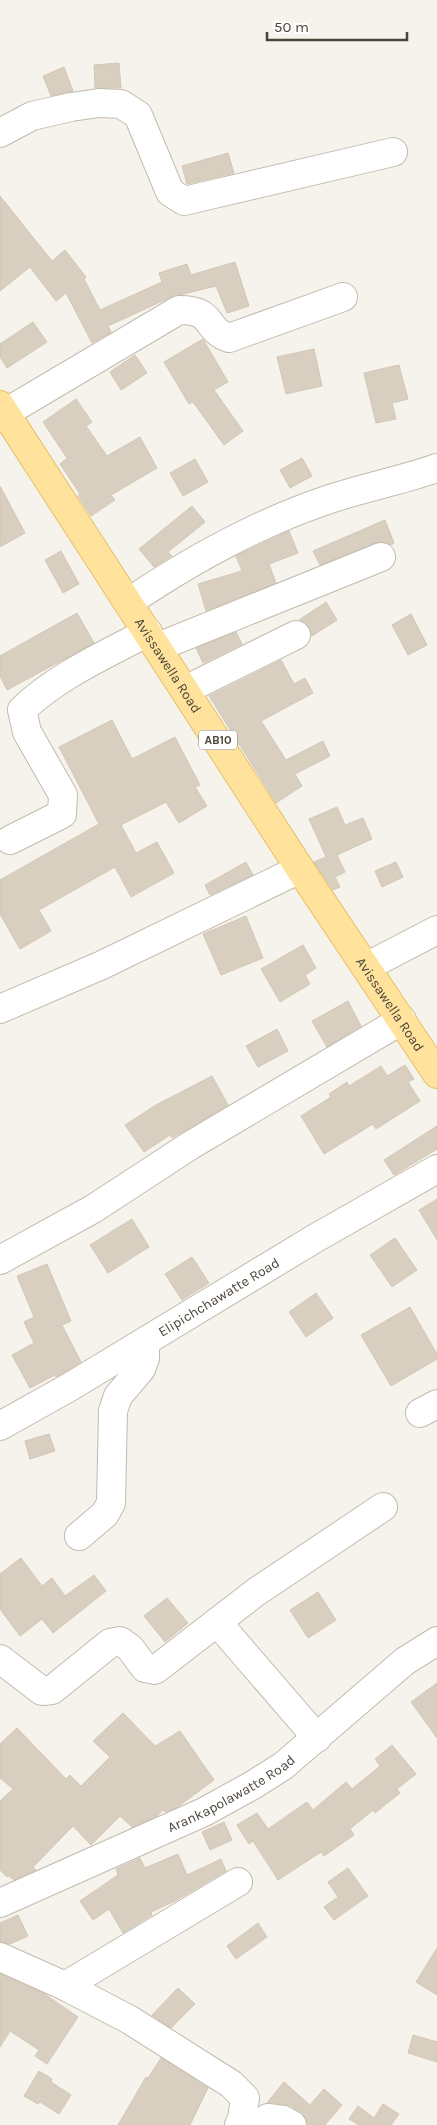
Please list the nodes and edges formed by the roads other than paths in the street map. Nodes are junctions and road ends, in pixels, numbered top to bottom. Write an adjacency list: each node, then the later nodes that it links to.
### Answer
1 (0, 132): 2 (street)
2 (393, 152)
3 (343, 297): 4 (street)
4 (2, 411): 7 (main road, Avissawella Road / AB10)
5 (437, 468): 7 (street)
6 (381, 557): 9 (street)
7 (129, 602): 9 (main road, Avissawella Road / AB10)
8 (296, 635): 10 (street)
9 (153, 640): 10 (main road, Avissawella Road / AB10); 11 (street)
10 (185, 690): 12 (main road, Avissawella Road / AB10)
11 (10, 840)
12 (300, 869): 14 (main road, Avissawella Road / AB10); 15 (street)
13 (437, 930): 14 (street)
14 (366, 967): 16 (main road, Avissawella Road / AB10)
15 (0, 1009)
16 (402, 1020): 17 (main road, Avissawella Road / AB10); 19 (street)
17 (437, 1074)
18 (437, 1169): 20 (street, Elipichchawatte Road)
19 (0, 1260)
20 (145, 1342): 21 (street, Elipichchawatte Road); 23 (street)
21 (0, 1426)
22 (383, 1507): 24 (street)
23 (79, 1536)
24 (216, 1622): 26 (street); 27 (street)
25 (437, 1641): 27 (street, Arankapolawatte Road)
26 (0, 1659)
27 (317, 1738): 29 (street, Arankapolawatte Road)
28 (238, 1882): 31 (street)
29 (0, 1903)
30 (0, 1957): 31 (street)
31 (65, 1986): 32 (street)
32 (239, 2125)
33 (261, 2125): 34 (street)
34 (292, 2125)

